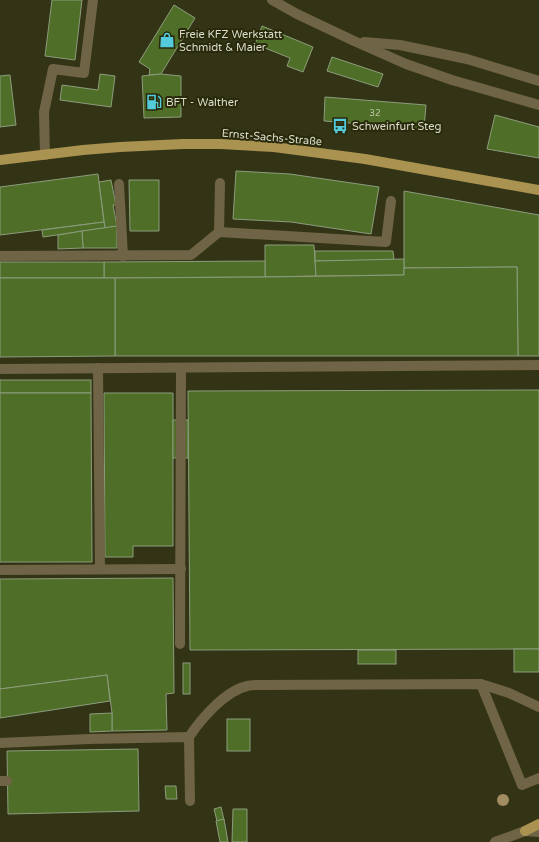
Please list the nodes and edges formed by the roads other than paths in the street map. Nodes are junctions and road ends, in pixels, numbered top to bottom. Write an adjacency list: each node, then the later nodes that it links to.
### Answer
1 (93, 0): 6 (street)
2 (272, 0): 3 (street)
3 (354, 41): 4 (street); 5 (street)
4 (539, 81)
5 (539, 105)
6 (45, 155): 7 (main road, Ernst-Sachs-Straße); 10 (main road, Ernst-Sachs-Straße)
7 (0, 160)
8 (220, 183): 12 (street)
9 (119, 184): 14 (street)
10 (539, 190)
11 (391, 201): 12 (street)
12 (219, 232): 14 (street)
13 (0, 256): 14 (street)
14 (123, 256)
15 (539, 365): 17 (street)
16 (98, 368): 17 (street); 18 (street); 19 (street)
17 (181, 368): 20 (street)
18 (0, 369)
19 (100, 569): 20 (street); 21 (street)
20 (180, 569): 22 (street)
21 (0, 570)
22 (180, 644)
23 (481, 684): 24 (street); 25 (street); 27 (street)
24 (539, 707)
25 (189, 737): 26 (street); 28 (street)
26 (0, 743)
27 (539, 778)
28 (190, 801)
29 (539, 824): 30 (main road)
30 (525, 831): 31 (street); 32 (street); 33 (street)
31 (539, 832)
32 (495, 842)
33 (512, 842)

